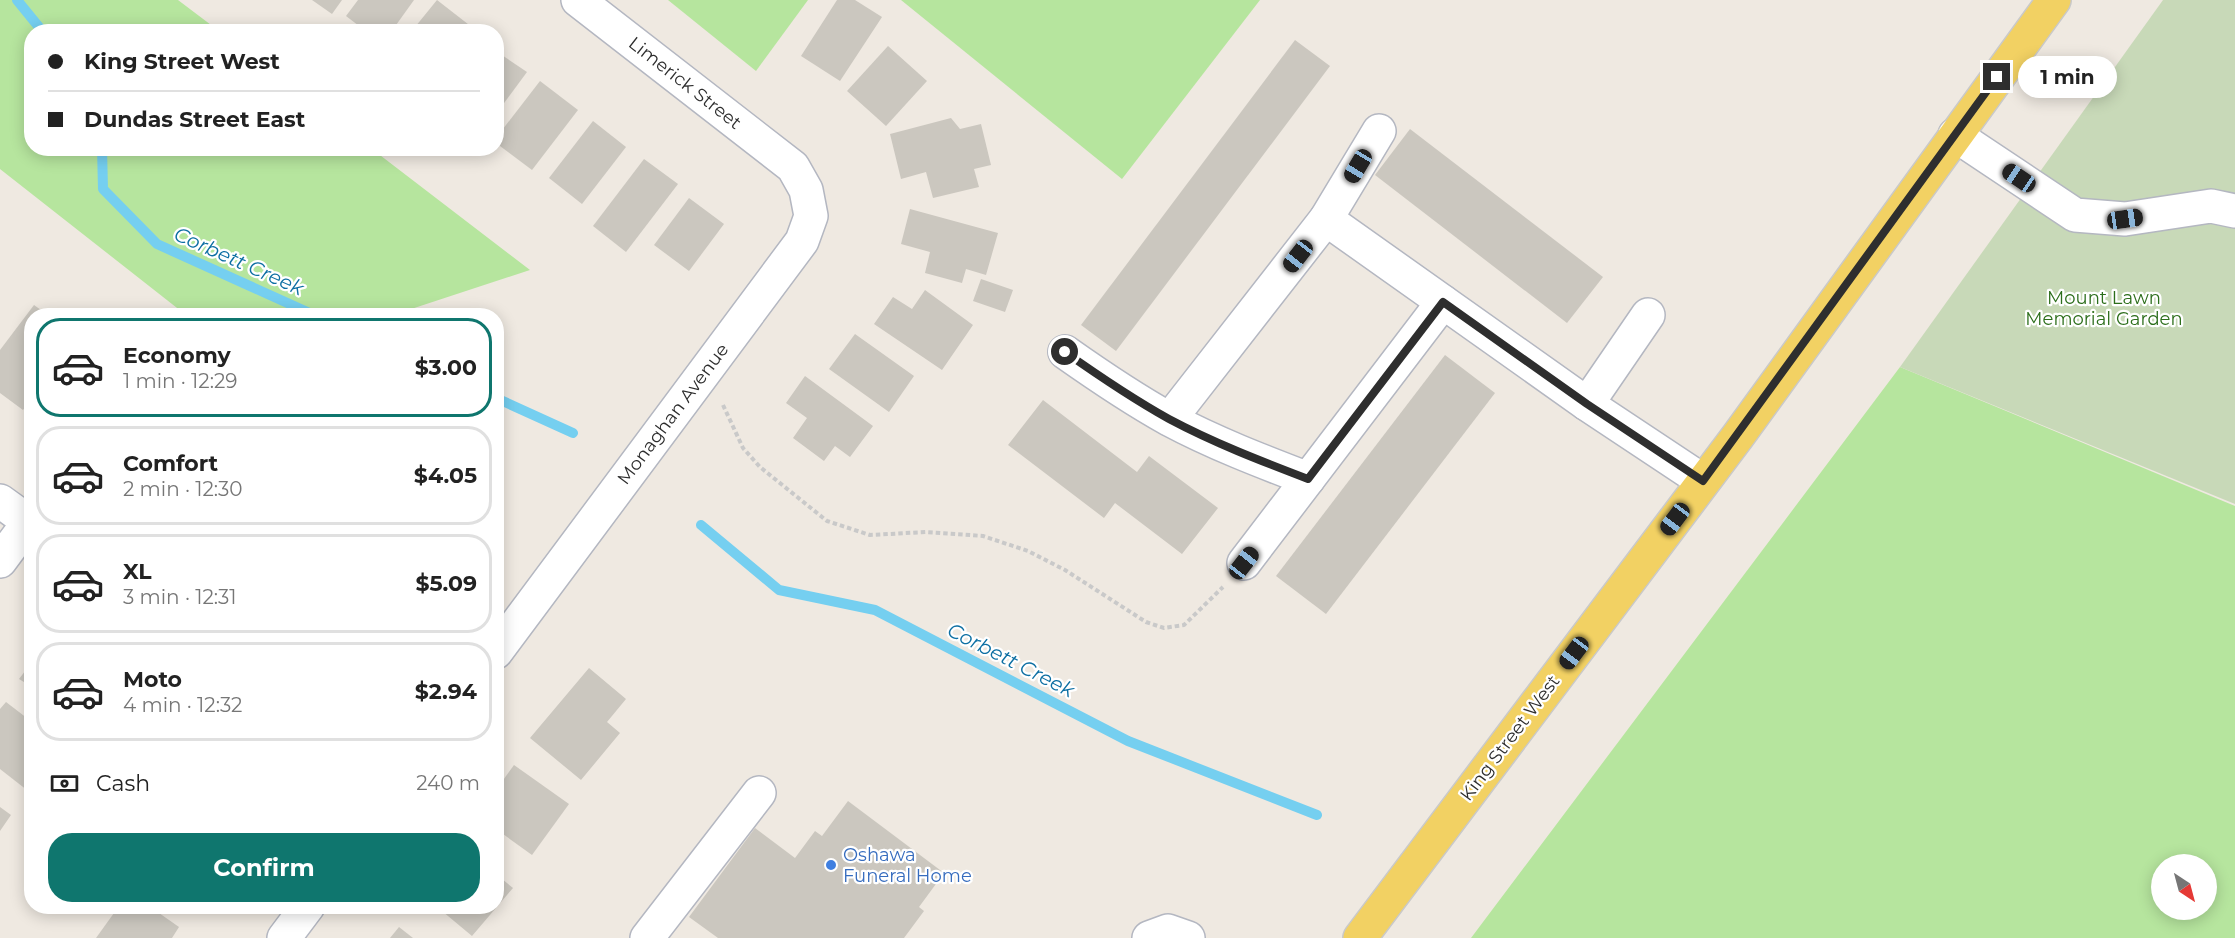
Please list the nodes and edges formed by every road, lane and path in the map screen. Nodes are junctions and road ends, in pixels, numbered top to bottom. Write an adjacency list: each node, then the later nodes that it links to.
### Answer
1 (578, 0): 5 (street, Limerick Street)
2 (2054, 0): 4 (main road, King Street West)
3 (1379, 131): 7 (street)
4 (1955, 135): 6 (street); 15 (main road, King Street West)
5 (793, 166): 11 (street, Monaghan Avenue)
6 (2227, 202)
7 (1326, 219): 8 (street); 13 (street)
8 (1443, 302): 12 (street); 14 (street)
9 (1648, 315): 12 (street)
10 (1065, 352): 13 (street)
11 (707, 369): 20 (path); 21 (street, Monaghan Avenue)
12 (1587, 404): 15 (street)
13 (1170, 419): 14 (street)
14 (1308, 479): 20 (street)
15 (1703, 481): 28 (main road, King Street West)
16 (0, 501): 17 (street)
17 (24, 519)
18 (24, 531): 19 (street)
19 (0, 561)
20 (1244, 563)
21 (504, 641)
22 (759, 793): 25 (street)
23 (302, 914): 24 (street)
24 (284, 938)
25 (647, 938)
26 (1149, 938): 27 (street)
27 (1188, 938)
28 (1360, 938)

